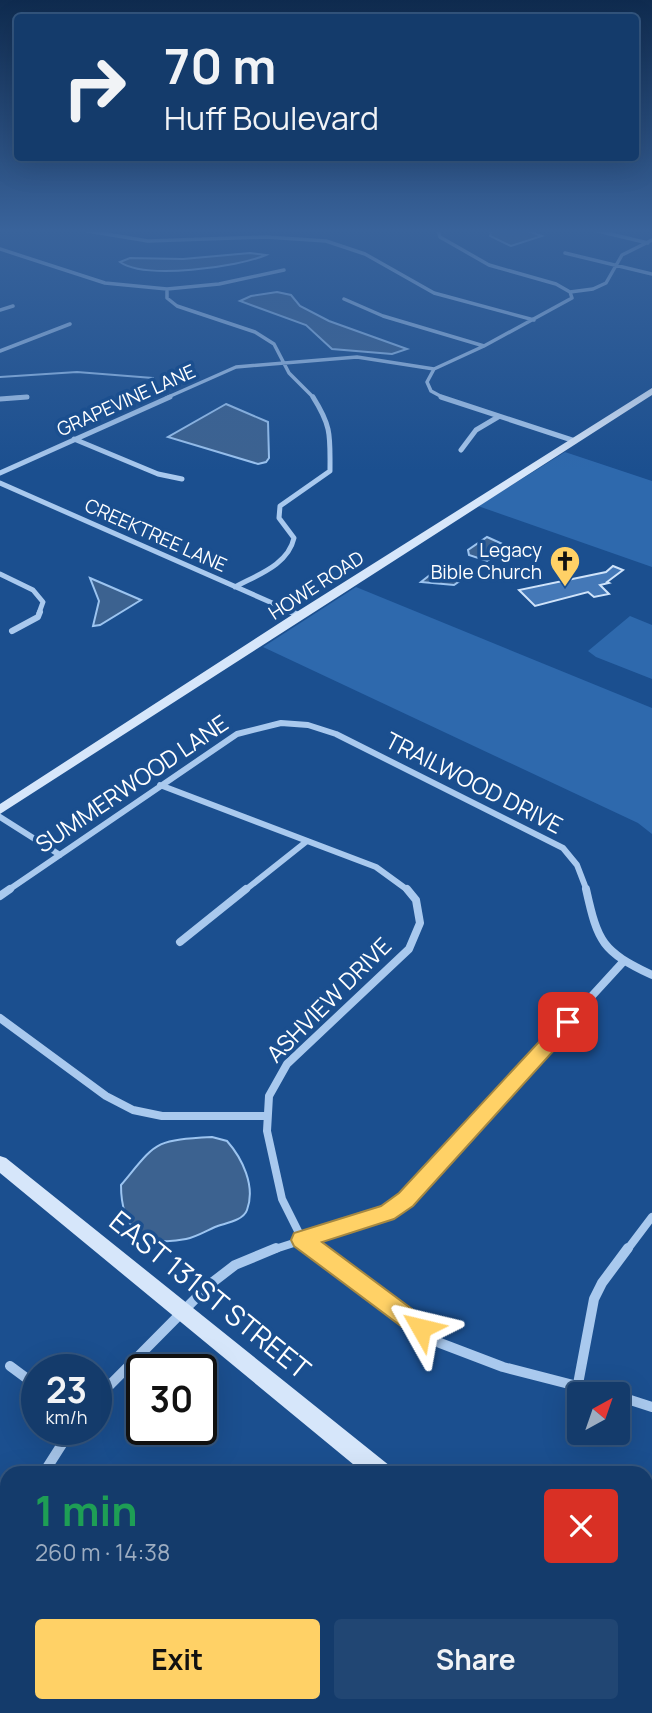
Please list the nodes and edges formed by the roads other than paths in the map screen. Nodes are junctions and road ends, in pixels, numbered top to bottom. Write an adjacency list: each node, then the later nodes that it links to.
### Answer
1 (191, 311): 11 (street)
2 (371, 311): 9 (street)
3 (502, 311): 5 (street)
4 (552, 311): 5 (street)
5 (534, 320): 9 (street)
6 (70, 324): 8 (street)
7 (0, 342): 8 (street)
8 (11, 346): 10 (street)
9 (484, 346): 12 (street)
10 (0, 351)
11 (282, 362): 12 (street, GRAPEVINE LANE); 17 (street, GRAPEVINE LANE); 24 (street)
12 (434, 369): 16 (street)
13 (652, 391): 18 (street, HOWE ROAD)
14 (27, 397): 15 (street)
15 (0, 399)
16 (498, 417): 18 (street); 19 (street)
17 (74, 439): 20 (street, GRAPEVINE LANE); 21 (street)
18 (575, 441): 25 (street, HOWE ROAD)
19 (461, 450)
20 (0, 473)
21 (182, 479)
22 (0, 483): 24 (street, CREEKTREE LANE)
23 (0, 574): 26 (street)
24 (235, 587): 25 (street, CREEKTREE LANE)
25 (299, 615): 29 (street, HOWE ROAD)
26 (12, 631)
27 (292, 722): 28 (street, SUMMERWOOD LANE); 35 (street, TRAILWOOD DRIVE)
28 (160, 785): 31 (street, ASHVIEW DRIVE); 32 (street, SUMMERWOOD LANE)
29 (0, 810)
30 (0, 817): 32 (street)
31 (307, 841): 34 (street); 38 (street, ASHVIEW DRIVE)
32 (60, 855): 33 (street, SUMMERWOOD LANE)
33 (0, 896)
34 (180, 942)
35 (623, 962): 36 (street, TRAILWOOD DRIVE); 41 (street)
36 (652, 975)
37 (0, 1018): 38 (street)
38 (267, 1116): 41 (street, ASHVIEW DRIVE)
39 (0, 1163): 42 (street, EAST 131ST STREET)
40 (652, 1217): 46 (street)
41 (302, 1240): 42 (street); 45 (street)
42 (183, 1312): 47 (street); 52 (street, EAST 131ST STREET)
43 (10, 1366): 44 (street)
44 (21, 1374)
45 (570, 1382)
46 (578, 1382)
47 (112, 1383)
48 (630, 1400): 49 (street)
49 (652, 1406)
50 (61, 1445): 51 (street)
51 (48, 1466)
52 (372, 1466)

